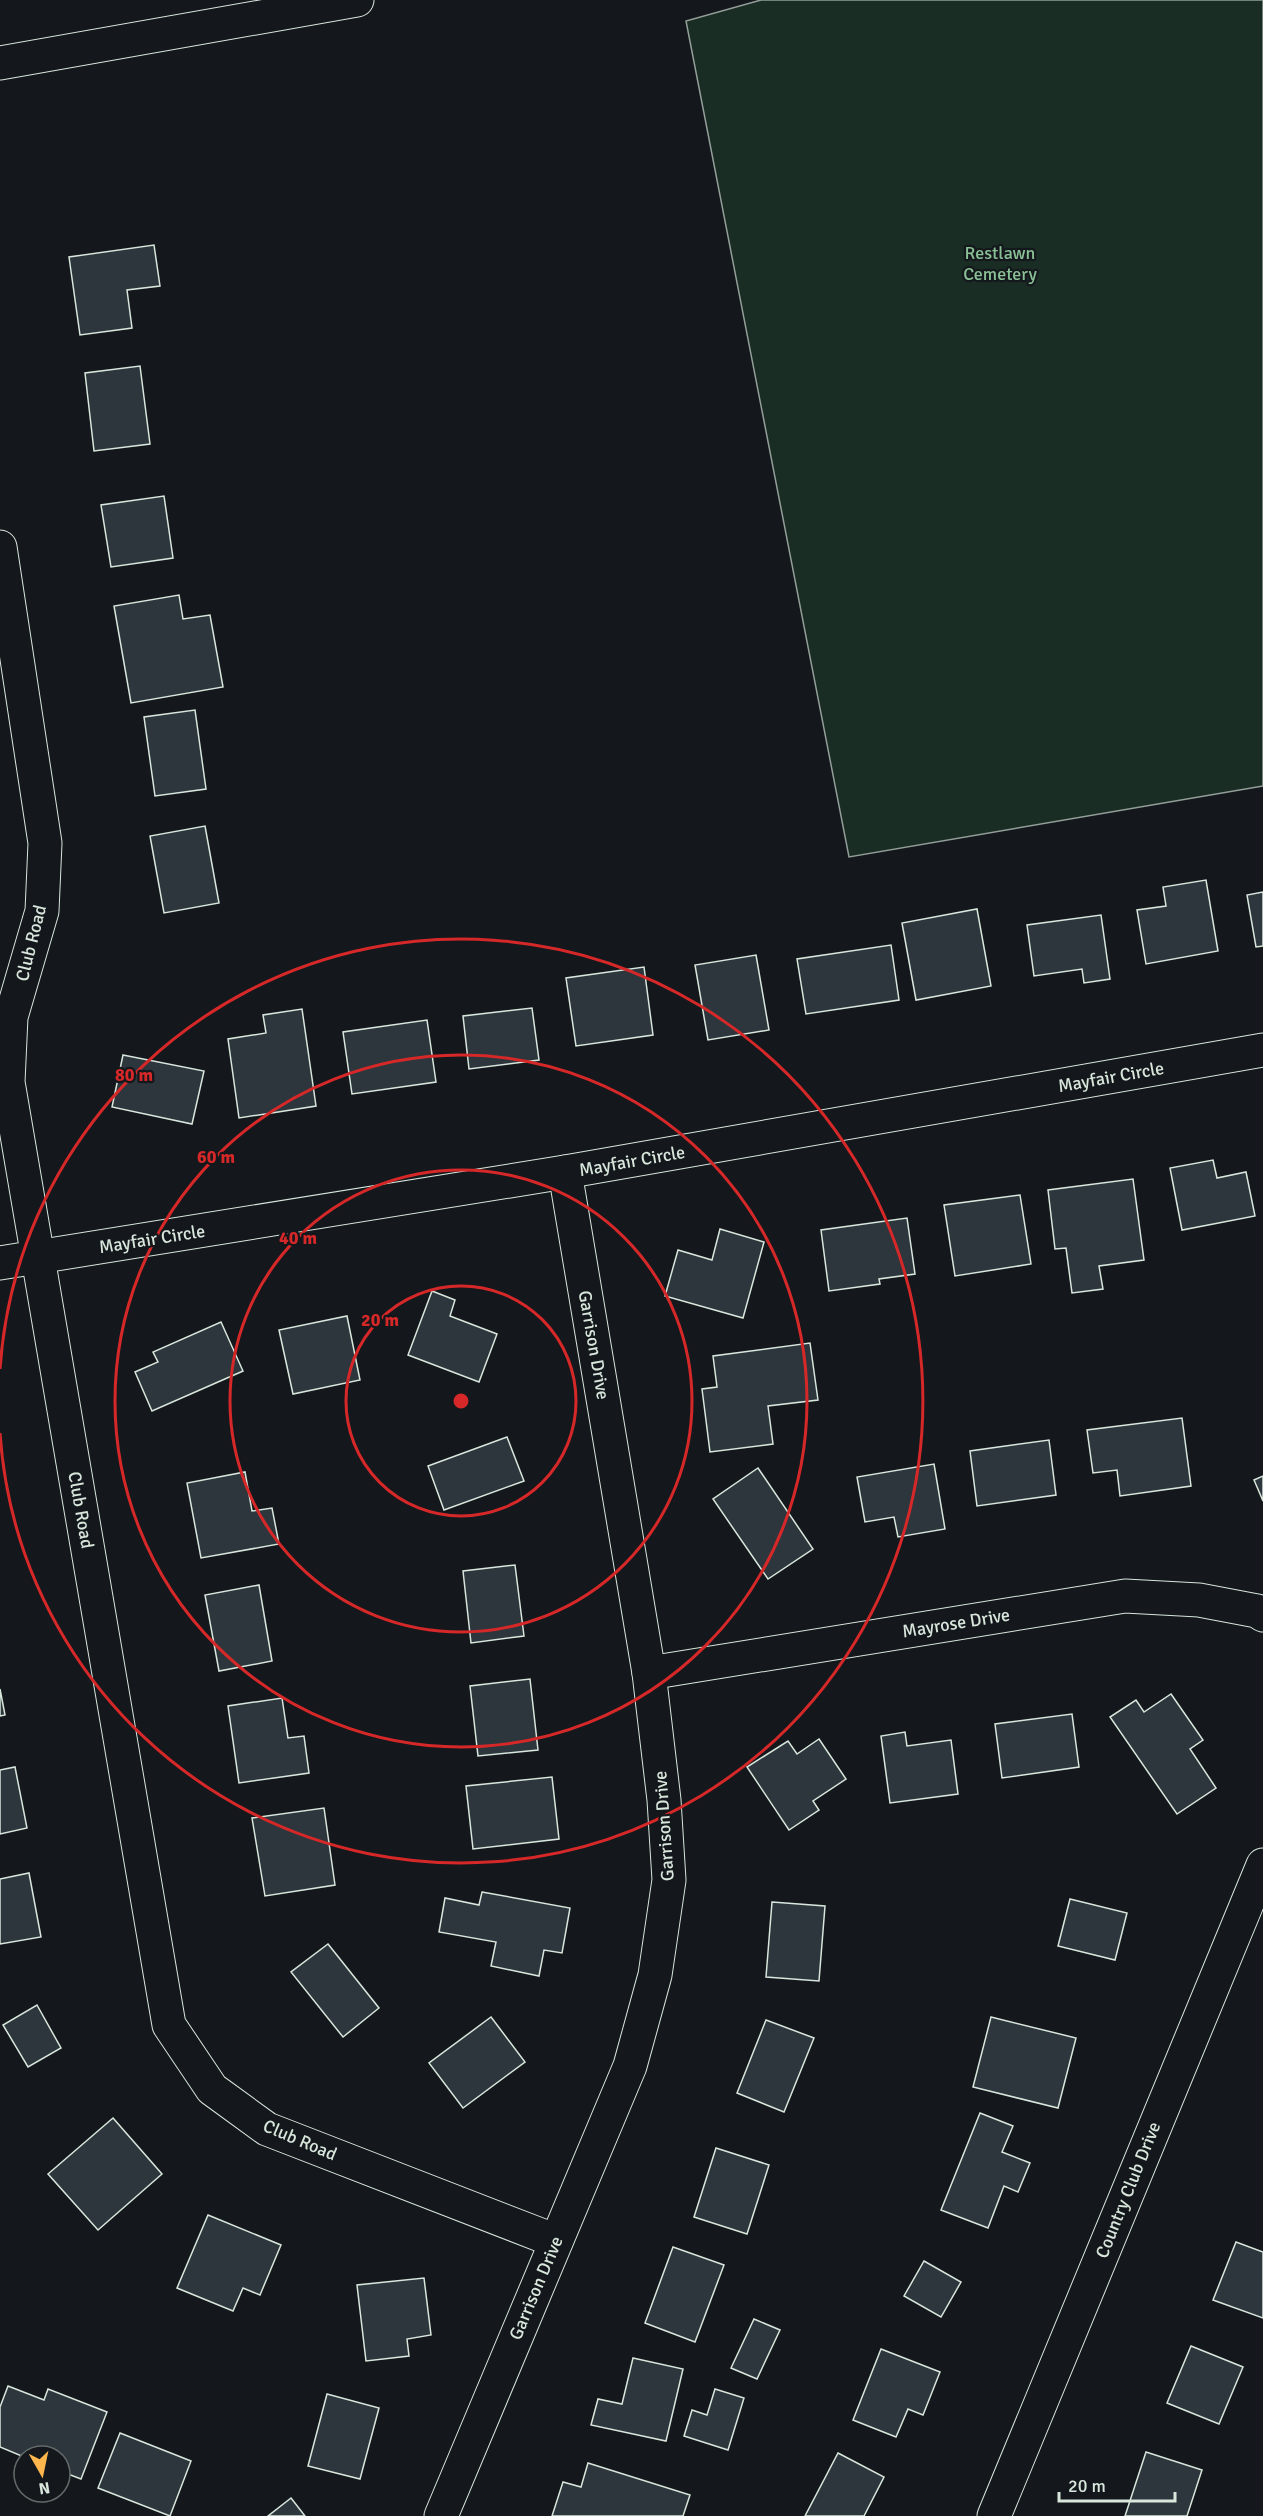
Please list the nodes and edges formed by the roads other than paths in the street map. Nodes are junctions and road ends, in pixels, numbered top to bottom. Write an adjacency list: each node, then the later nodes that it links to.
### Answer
1 (357, 0): 2 (street)
2 (0, 63)
3 (0, 547): 6 (street, Club Road)
4 (1263, 1050): 5 (street, Mayfair Circle)
5 (565, 1172): 6 (street, Mayfair Circle); 9 (street, Garrison Drive)
6 (38, 1257): 7 (street, Mayfair Circle); 11 (street, Club Road)
7 (0, 1263)
8 (1263, 1614): 9 (street, Mayrose Drive)
9 (649, 1673): 11 (street, Garrison Drive)
10 (1263, 1865): 13 (street, Country Club Drive)
11 (556, 2241): 12 (street, Garrison Drive)
12 (441, 2516)
13 (994, 2516)

